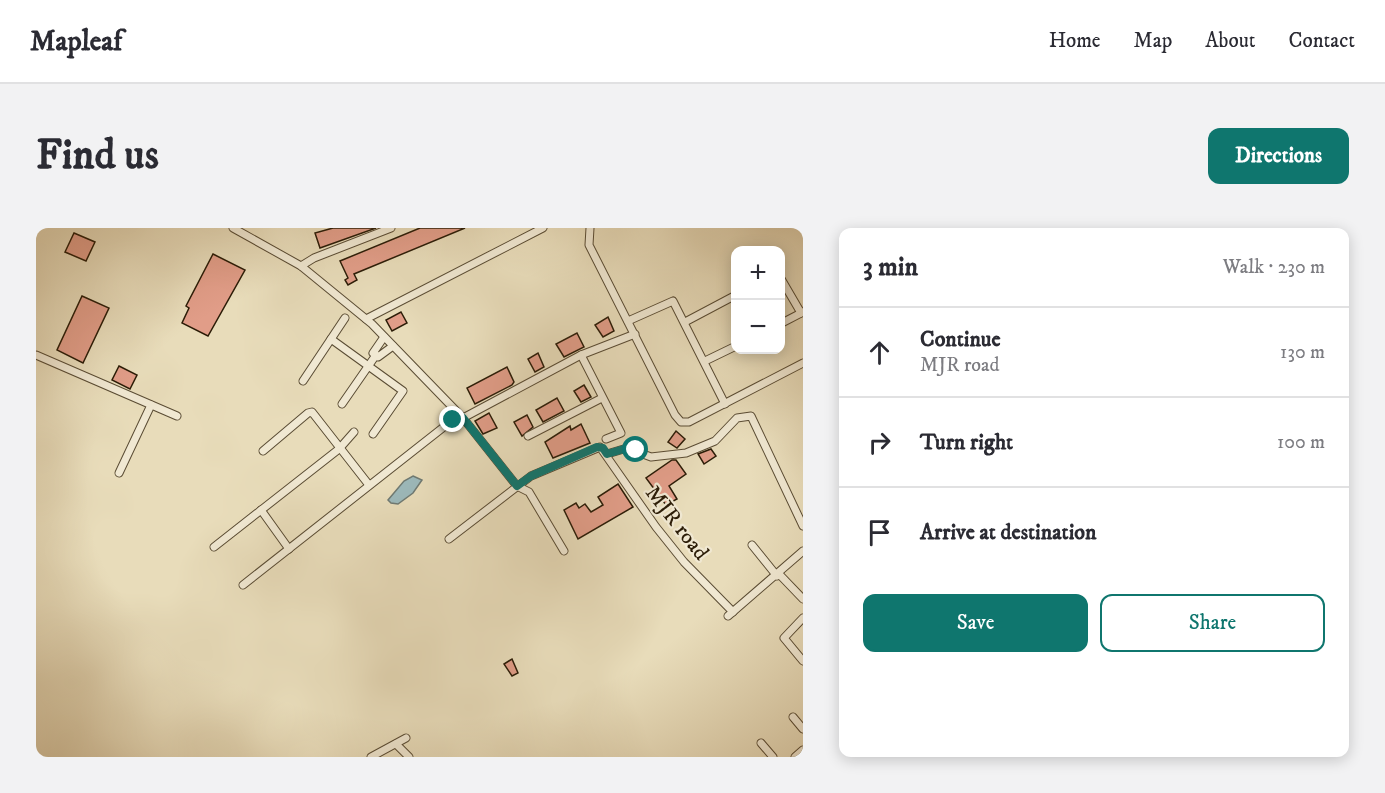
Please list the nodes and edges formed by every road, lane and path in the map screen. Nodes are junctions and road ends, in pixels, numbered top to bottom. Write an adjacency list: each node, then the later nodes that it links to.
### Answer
1 (233, 228): 5 (street)
2 (391, 228): 5 (street)
3 (543, 228): 10 (street)
4 (590, 228): 11 (street)
5 (302, 266): 10 (street)
6 (785, 285): 8 (street)
7 (731, 297): 12 (street)
8 (802, 313): 13 (street)
9 (345, 318): 16 (street)
10 (366, 319): 15 (street)
11 (628, 321): 12 (street); 14 (street)
12 (686, 322): 22 (street)
13 (785, 322)
14 (635, 334): 21 (street); 28 (street)
15 (384, 337): 17 (street); 20 (street)
16 (331, 339): 24 (street); 25 (street)
17 (393, 346): 20 (street); 31 (street)
18 (731, 348): 22 (street)
19 (36, 355): 29 (street)
20 (376, 355): 24 (street)
21 (581, 355): 26 (street); 31 (street)
22 (705, 362): 28 (street)
23 (803, 363): 28 (street)
24 (368, 366): 27 (street); 33 (street)
25 (303, 381)
26 (602, 398): 34 (street); 35 (street)
27 (342, 404)
28 (725, 404)
29 (151, 405): 30 (street); 39 (street)
30 (177, 416)
31 (461, 416): 40 (street); 41 (street)
32 (354, 432): 36 (street)
33 (373, 434)
34 (528, 436)
35 (606, 439)
36 (339, 448): 37 (street); 40 (street); 42 (street)
37 (263, 451)
38 (607, 454): 41 (street); 43 (street); 50 (street, MJR road)
39 (119, 473)
40 (369, 485): 47 (street)
41 (517, 486): 44 (street); 48 (street)
42 (261, 510): 46 (street); 47 (street)
43 (803, 526)
44 (449, 539)
45 (752, 545): 50 (street)
46 (214, 548)
47 (289, 549): 51 (street)
48 (564, 551)
49 (803, 551): 50 (street)
50 (778, 575): 52 (street)
51 (243, 585)
52 (803, 599)
53 (803, 618): 54 (street)
54 (803, 661)
55 (793, 717): 56 (street)
56 (803, 729)
57 (406, 738): 59 (street)
58 (761, 743): 63 (street)
59 (396, 744): 61 (street); 62 (street)
60 (803, 750): 64 (street)
61 (371, 757)
62 (409, 757)
63 (773, 757)
64 (795, 757)

